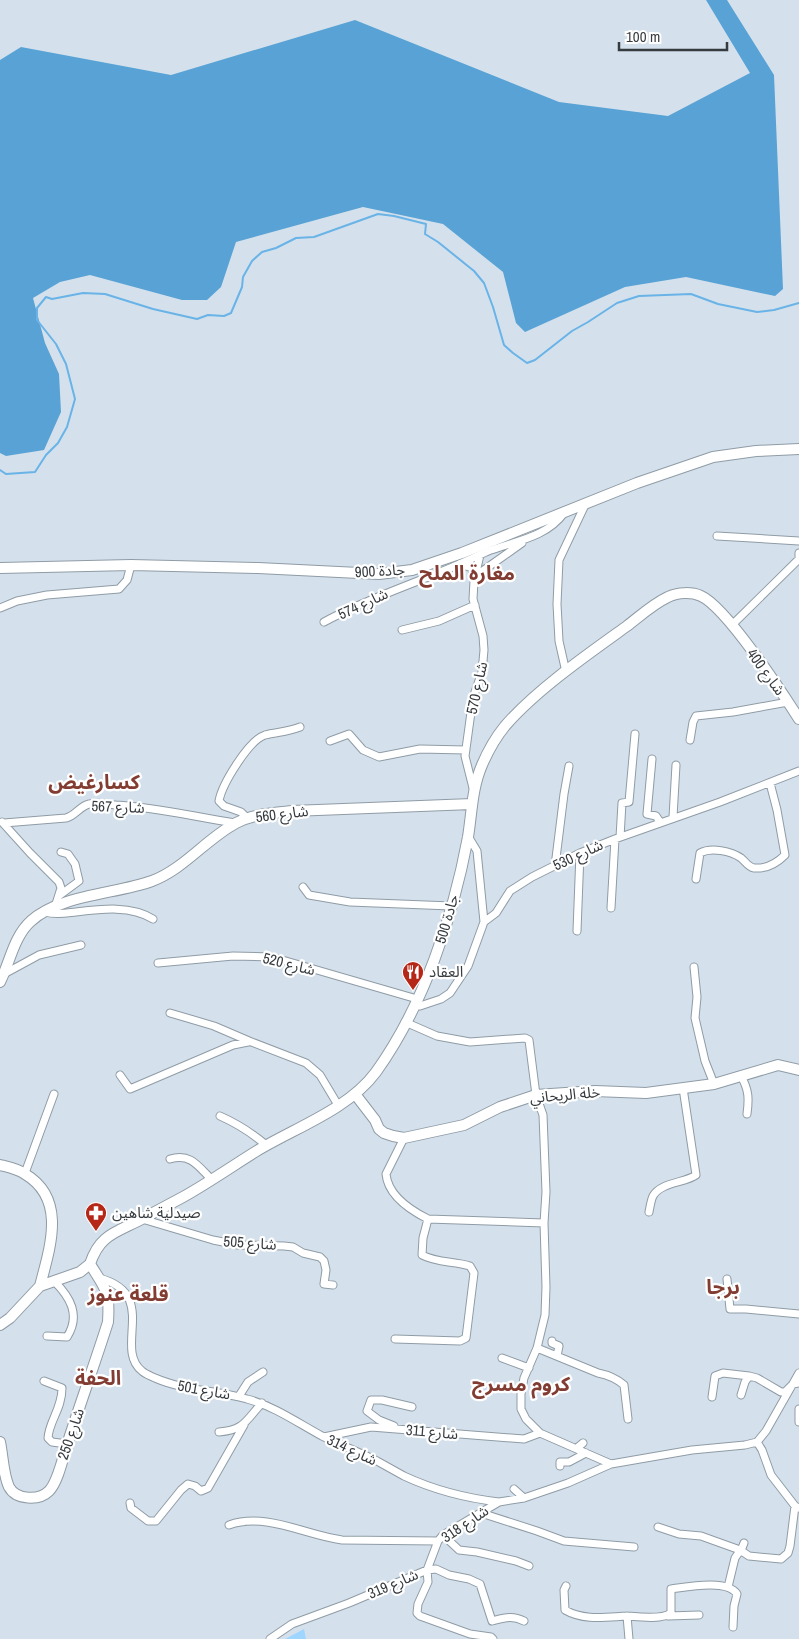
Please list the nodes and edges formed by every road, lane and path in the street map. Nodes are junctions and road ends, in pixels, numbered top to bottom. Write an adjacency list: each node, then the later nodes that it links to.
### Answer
1 (799, 449): 2 (main road, جادة 900)
2 (585, 505): 3 (main road, جادة 900); 18 (street)
3 (564, 514): 5 (street, شارع 574); 10 (main road, جادة 900)
4 (717, 536): 6 (street)
5 (530, 538): 8 (street, شارع 574); 12 (street)
6 (799, 541)
7 (799, 553): 16 (street)
8 (480, 555): 9 (street, شارع 574); 12 (street, شارع 570)
9 (460, 564): 12 (street); 15 (street, شارع 574)
10 (131, 566): 11 (main road, جادة 900); 14 (street)
11 (0, 568)
12 (474, 581): 13 (street, شارع 570)
13 (474, 605): 17 (street); 25 (street, شارع 570)
14 (0, 608)
15 (324, 622)
16 (732, 625): 18 (main road, جادة 500); 19 (main road, شارع 400)
17 (402, 630)
18 (566, 672): 31 (main road, جادة 500)
19 (788, 702): 20 (main road, شارع 400); 23 (street)
20 (799, 719)
21 (300, 727): 34 (street)
22 (635, 734): 39 (street)
23 (690, 740)
24 (330, 741): 25 (street)
25 (466, 750): 31 (street, شارع 570)
26 (652, 759): 36 (street)
27 (676, 765): 33 (street)
28 (570, 766): 42 (street)
29 (799, 771): 30 (street, شارع 530)
30 (770, 783): 33 (street, شارع 530); 43 (street)
31 (474, 791): 32 (main road, جادة 500)
32 (472, 804): 34 (main road, شارع 560); 38 (main road, جادة 500)
33 (673, 817): 36 (street, شارع 530)
34 (247, 818): 37 (main road, شارع 560)
35 (2, 822): 37 (street, شارع 567); 45 (street)
36 (660, 822): 39 (street, شارع 530)
37 (236, 823): 47 (main road, شارع 560)
38 (468, 836): 46 (main road, جادة 500); 51 (street)
39 (617, 838): 41 (street, شارع 530); 48 (street)
40 (61, 852): 45 (street)
41 (580, 853): 42 (street, شارع 530); 52 (street)
42 (555, 866): 51 (street, شارع 530)
43 (696, 878)
44 (303, 887): 46 (street)
45 (60, 895): 47 (street)
46 (451, 906): 57 (main road, جادة 500)
47 (55, 907): 49 (main road, شارع 560)
48 (610, 908)
49 (45, 912): 50 (street); 56 (main road, شارع 560)
50 (153, 919)
51 (484, 922): 57 (street, شارع 530)
52 (576, 931)
53 (81, 945): 56 (street)
54 (158, 964): 57 (street, شارع 520)
55 (694, 967): 64 (street)
56 (2, 978)
57 (416, 1002): 59 (main road, جادة 500)
58 (170, 1013): 60 (street)
59 (405, 1022): 67 (main road, جادة 500); 68 (street)
60 (249, 1042): 62 (street); 69 (street)
61 (799, 1070): 63 (main road, خلة الريحاني)
62 (120, 1075)
63 (742, 1076): 64 (main road, خلة الريحاني); 70 (street)
64 (714, 1084): 65 (main road, خلة الريحاني)
65 (683, 1088): 68 (main road, خلة الريحاني); 78 (street)
66 (54, 1094): 76 (street)
67 (356, 1094): 69 (main road, جادة 500); 72 (main road, خلة الريحاني)
68 (536, 1095): 72 (main road, خلة الريحاني); 81 (street)
69 (338, 1105): 73 (main road, جادة 500)
70 (747, 1114)
71 (220, 1116): 73 (street)
72 (404, 1138): 80 (street)
73 (266, 1145): 77 (main road, جادة 500)
74 (170, 1158): 77 (street)
75 (0, 1165): 76 (main road)
76 (25, 1173): 87 (main road)
77 (212, 1180): 79 (main road, جادة 500)
78 (649, 1212)
79 (142, 1218): 82 (main road, جادة 500); 86 (street, شارع 505)
80 (428, 1219): 81 (street); 91 (street)
81 (544, 1223): 93 (street)
82 (90, 1264): 83 (main road, شارع 250); 85 (main road)
83 (98, 1278): 103 (street, شارع 501); 117 (main road, شارع 250)
84 (727, 1279): 88 (street)
85 (54, 1281): 87 (main road); 90 (street)
86 (333, 1285)
87 (40, 1286): 89 (main road)
88 (799, 1314)
89 (0, 1324)
90 (46, 1336)
91 (395, 1339)
92 (552, 1341): 94 (street)
93 (538, 1348): 94 (street); 96 (street)
94 (557, 1356): 108 (street)
95 (502, 1358): 96 (street)
96 (529, 1368): 113 (street)
97 (263, 1372): 103 (street)
98 (799, 1372): 101 (street)
99 (749, 1376): 101 (street); 102 (street); 104 (street)
100 (44, 1381): 117 (street)
101 (796, 1384): 116 (street)
102 (741, 1395)
103 (240, 1396): 105 (street, شارع 501)
104 (712, 1397)
105 (262, 1403): 110 (street); 114 (street, شارع 314)
106 (412, 1406): 111 (street)
107 (799, 1409): 109 (street)
108 (628, 1419)
109 (799, 1422)
110 (244, 1425): 112 (street); 124 (street)
111 (402, 1429): 113 (street, شارع 311); 114 (street, شارع 311)
112 (219, 1432)
113 (540, 1433): 118 (street)
114 (324, 1437): 123 (street, شارع 314)
115 (0, 1442): 117 (main road, شارع 250)
116 (757, 1442): 119 (street, شارع 318); 125 (street)
117 (67, 1444)
118 (586, 1453): 119 (street); 120 (street)
119 (611, 1464): 122 (street, شارع 318)
120 (560, 1466)
121 (514, 1489): 122 (street)
122 (524, 1498): 123 (street, شارع 318)
123 (499, 1502): 126 (street, شارع 318)
124 (130, 1503)
125 (797, 1507): 133 (street)
126 (481, 1513): 129 (street, شارع 318); 132 (street)
127 (229, 1525): 130 (street)
128 (658, 1527): 133 (street)
129 (444, 1535): 130 (street, شارع 318); 134 (street)
130 (438, 1541): 135 (street, شارع 318)
131 (744, 1543): 133 (street)
132 (634, 1547)
133 (740, 1550): 137 (street)
134 (528, 1566)
135 (427, 1570): 141 (street, شارع 319); 143 (street, شارع 319); 144 (street, شارع 318)
136 (566, 1586): 139 (street)
137 (728, 1587): 140 (street); 142 (street)
138 (699, 1615): 140 (street)
139 (627, 1616): 140 (street); 145 (street)
140 (668, 1616)
141 (524, 1621)
142 (733, 1627)
143 (270, 1639)
144 (493, 1639)
145 (629, 1639)

